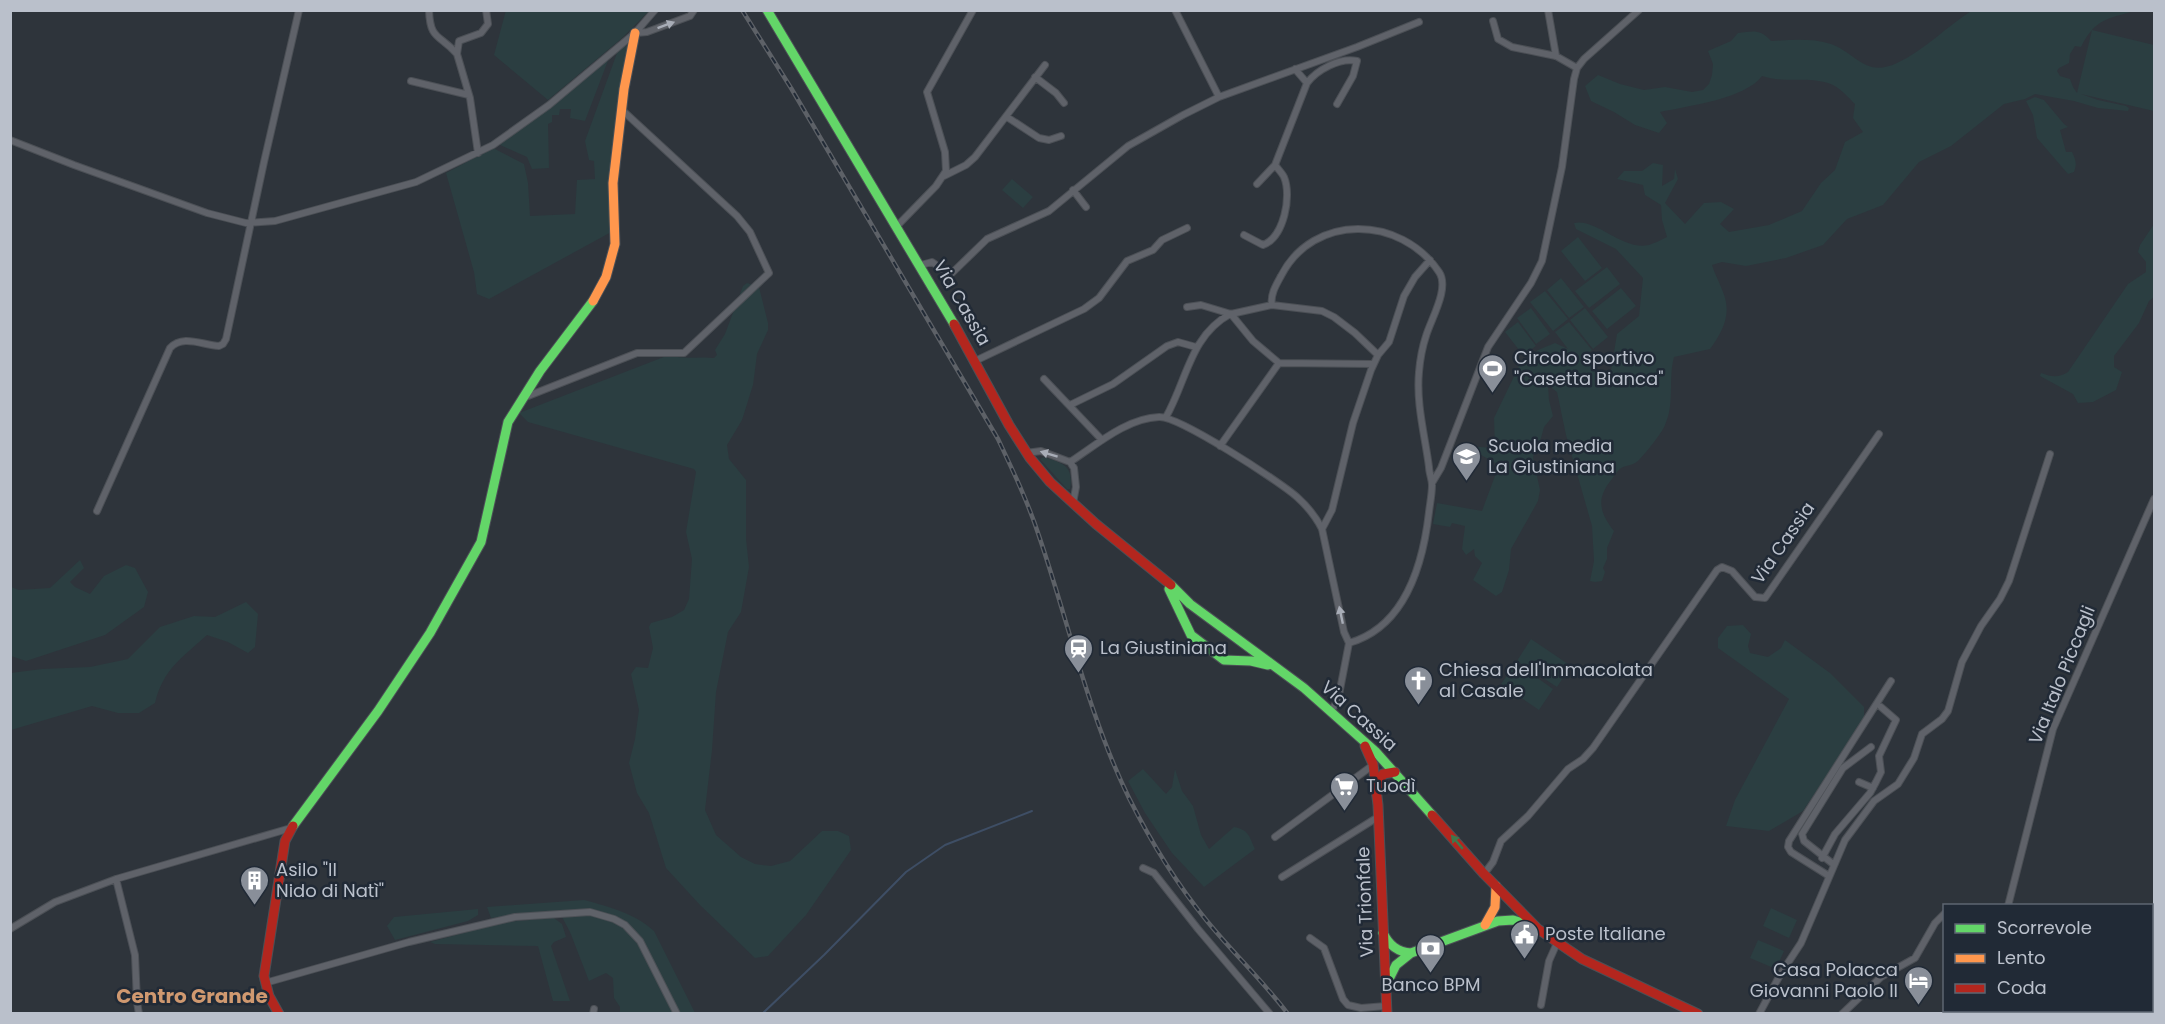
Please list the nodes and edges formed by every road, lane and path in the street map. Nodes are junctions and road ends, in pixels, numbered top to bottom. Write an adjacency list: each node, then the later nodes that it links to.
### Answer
1 (299, 10): 36 (street)
2 (429, 10): 14 (street)
3 (486, 10): 14 (street)
4 (655, 10): 13 (street)
5 (694, 10): 13 (street, one-way to 5)
6 (767, 10): 37 (main road, Via Cassia)
7 (973, 10): 32 (street)
8 (1174, 10): 23 (street)
9 (1548, 10): 15 (street)
10 (1639, 10): 17 (street)
11 (1493, 21): 15 (street)
12 (1419, 22): 18 (street)
13 (635, 33): 26 (main road); 30 (street)
14 (457, 54): 22 (street)
15 (1556, 56): 17 (street)
16 (1045, 65): 19 (street)
17 (1577, 68): 60 (street)
18 (1294, 69): 21 (street); 23 (street)
19 (1035, 77): 24 (street); 27 (street)
20 (411, 81): 22 (street)
21 (1307, 83): 25 (street); 31 (street)
22 (469, 95): 30 (street)
23 (1219, 98): 34 (street)
24 (1064, 104)
25 (1337, 104)
26 (621, 109): 51 (main road); 51 (street)
27 (1007, 117): 28 (street); 32 (street)
28 (1061, 136)
29 (10, 140): 36 (street)
30 (478, 153): 36 (street)
31 (1275, 165): 33 (street); 39 (street)
32 (944, 176): 37 (street)
33 (1257, 184)
34 (1073, 190): 35 (street); 41 (street)
35 (1086, 207)
36 (250, 223): 63 (street)
37 (897, 226): 41 (main road, Via Cassia)
38 (1188, 228): 47 (street)
39 (1244, 235)
40 (1430, 260): 42 (street); 46 (street); 60 (street)
41 (921, 265): 47 (main road, Via Cassia)
42 (1272, 305): 44 (street); 46 (street)
43 (1187, 306): 44 (street)
44 (1231, 314): 45 (street); 48 (street)
45 (1196, 347): 52 (street); 53 (street)
46 (1378, 355): 49 (street)
47 (975, 361): 57 (main road, Via Cassia)
48 (1279, 363): 49 (street); 56 (street)
49 (1373, 364): 64 (street)
50 (1044, 379): 52 (street)
51 (522, 399): 84 (main road)
52 (1070, 405): 55 (street)
53 (1166, 417): 55 (street); 56 (street)
54 (1879, 434): 89 (street, Via Cassia)
55 (1102, 440): 59 (street)
56 (1220, 446): 64 (street)
57 (1026, 453): 59 (street, one-way to 57); 62 (main road, Via Cassia)
58 (2050, 454): 87 (street)
59 (1070, 462): 62 (street)
60 (1432, 484): 69 (street)
61 (2154, 499): 94 (street, Via Italo Piccagli)
62 (1072, 503): 65 (main road, Via Cassia)
63 (97, 511)
64 (1322, 530): 69 (street, one-way to 64)
65 (1165, 581): 66 (main road, Via Cassia); 67 (main road, Via Cassia)
66 (1202, 613): 67 (main road); 68 (main road, Via Cassia)
67 (1187, 629): 70 (main road, Via Cassia)
68 (1241, 642): 70 (main road); 71 (main road, Via Cassia)
69 (1349, 644): 74 (street)
70 (1237, 660): 71 (main road, Via Cassia)
71 (1278, 668): 74 (main road, Via Cassia)
72 (1891, 681): 90 (street)
73 (1881, 707): 81 (street)
74 (1331, 711): 75 (main road, Via Cassia)
75 (1358, 736): 77 (main road, Via Cassia); 78 (main road, Via Trionfale)
76 (1872, 747): 86 (street)
77 (1386, 762): 78 (street); 79 (main road, Via Cassia)
78 (1373, 764): 82 (main road, Via Trionfale); 85 (street)
79 (1395, 772): 82 (main road); 89 (main road, Via Cassia, one-way to 79)
80 (1859, 782): 81 (street)
81 (1873, 788): 86 (street)
82 (1376, 790): 83 (main road, Via Trionfale)
83 (1378, 817): 91 (street); 99 (main road, Via Trionfale)
84 (292, 828): 92 (street); 103 (main road)
85 (1275, 837)
86 (1822, 858): 87 (street)
87 (1833, 864): 90 (street)
88 (1143, 868): 110 (street)
89 (1484, 874): 93 (main road, Via Cassia)
90 (1828, 876): 112 (street)
91 (1282, 877)
92 (116, 879): 97 (street); 107 (street)
93 (1496, 886): 96 (main road); 98 (main road, Via Cassia)
94 (2009, 904)
95 (1943, 915): 113 (street)
96 (1485, 925): 98 (main road); 102 (main road)
97 (10, 929)
98 (1538, 929): 101 (main road, Via Cassia)
99 (1383, 932): 102 (main road); 104 (main road, Via Trionfale)
100 (1310, 938): 106 (street)
101 (1557, 943): 105 (street); 111 (main road, Via Cassia)
102 (1411, 953): 104 (main road)
103 (265, 983): 108 (main road); 109 (street)
104 (1386, 987): 106 (main road, Via Trionfale)
105 (1541, 1005)
106 (1387, 1010)
107 (139, 1014)
108 (279, 1014)
109 (677, 1014)
110 (1270, 1014)
111 (1698, 1014)
112 (1759, 1014)
113 (1842, 1014)

